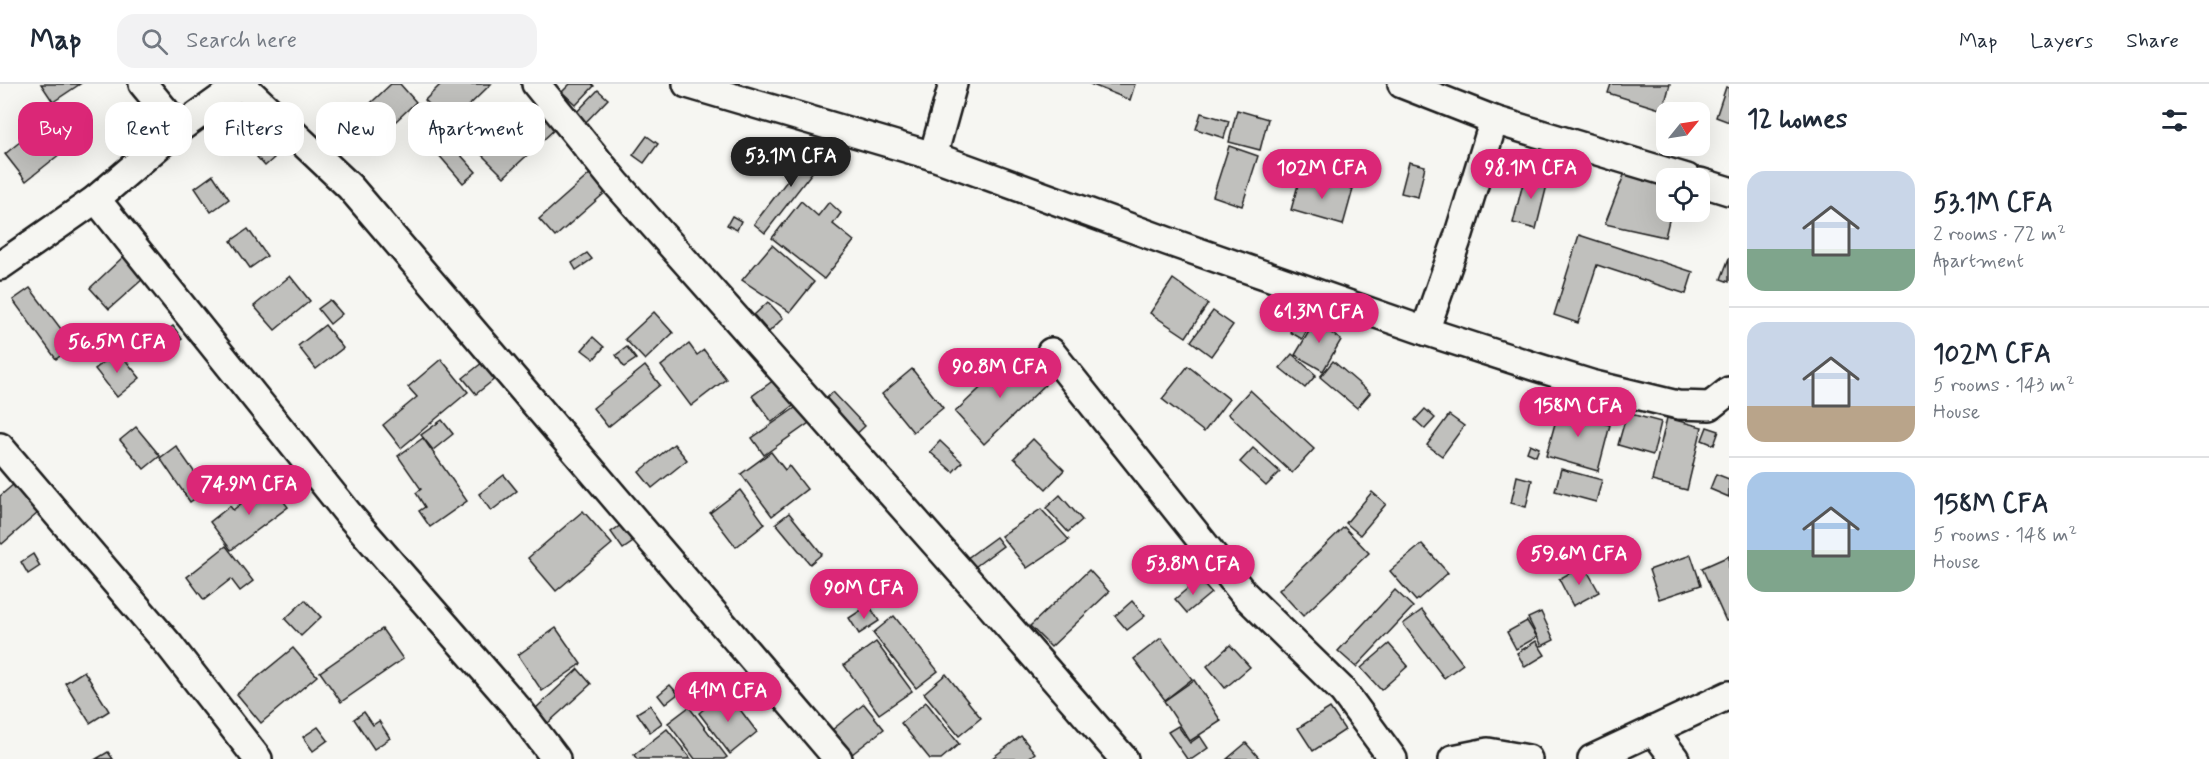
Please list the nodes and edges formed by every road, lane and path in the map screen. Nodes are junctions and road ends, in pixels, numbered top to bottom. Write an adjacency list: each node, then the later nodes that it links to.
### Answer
1 (143, 84): 7 (street)
2 (241, 84): 8 (street); 25 (street)
3 (536, 84): 26 (street)
4 (687, 84): 11 (street)
5 (953, 84): 11 (street)
6 (1402, 84): 9 (street)
7 (158, 102)
8 (192, 119)
9 (1494, 120): 12 (street); 17 (street)
10 (146, 156): 15 (street)
11 (933, 156): 17 (street)
12 (1656, 169)
13 (1710, 185): 14 (street)
14 (1729, 191)
15 (96, 199): 16 (street); 24 (street)
16 (0, 266)
17 (1425, 331): 19 (street)
18 (1051, 352): 27 (street)
19 (1723, 404)
20 (0, 447): 23 (street)
21 (1729, 694): 22 (street)
22 (1653, 730): 30 (street); 31 (street)
23 (258, 759)
24 (556, 759)
25 (838, 759)
26 (1124, 759)
27 (1393, 759)
28 (1453, 759): 29 (street)
29 (1528, 759)
30 (1592, 759)
31 (1675, 759)

